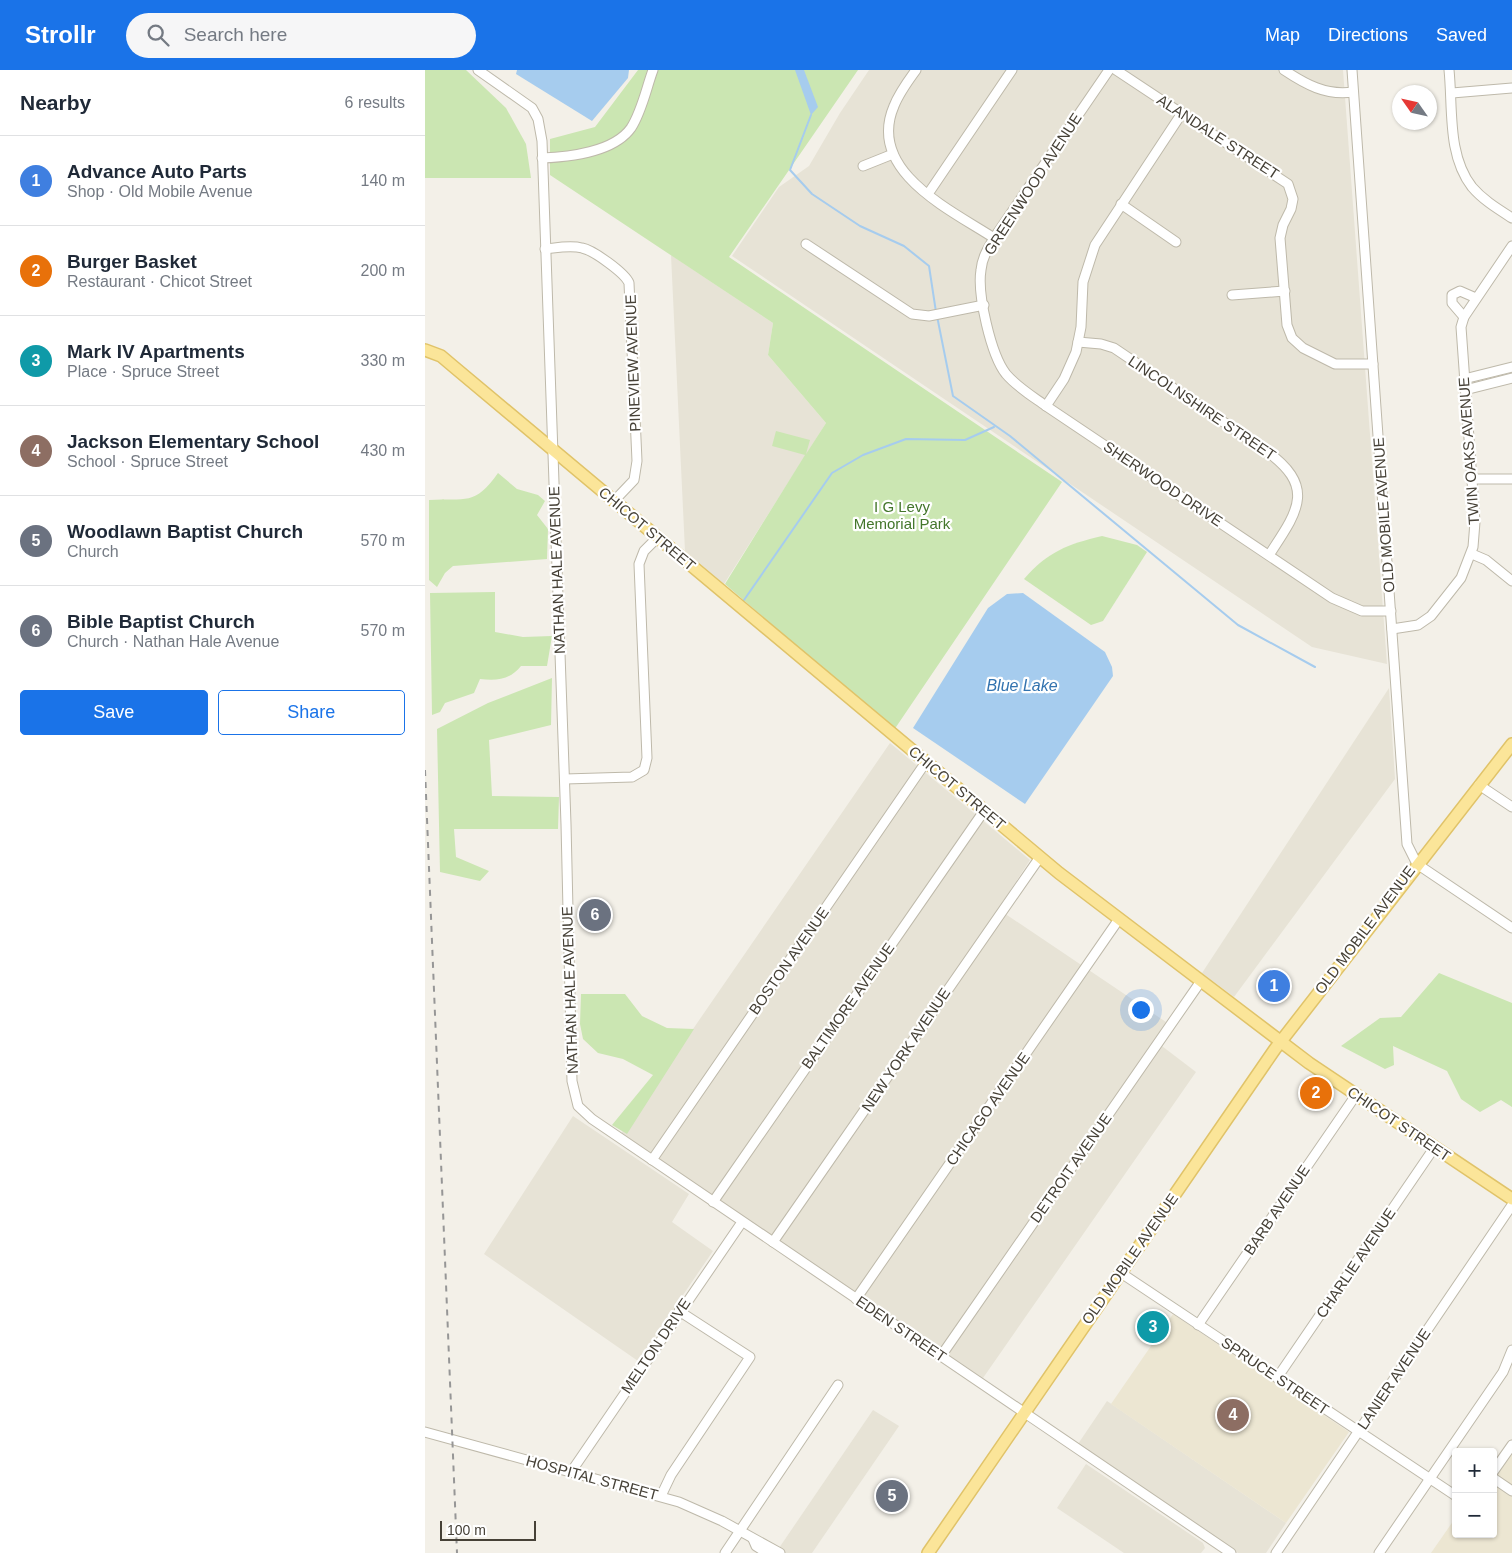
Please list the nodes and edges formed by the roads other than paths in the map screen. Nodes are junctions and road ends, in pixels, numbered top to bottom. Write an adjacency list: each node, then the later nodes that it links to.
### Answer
1 (478, 70): 15 (street, NATHAN HALE AVENUE)
2 (653, 70): 15 (street)
3 (916, 70): 14 (street)
4 (1012, 70): 17 (street)
5 (1109, 70): 20 (street, GREENWOOD AVENUE)
6 (1116, 70): 13 (street, ALANDALE STREET)
7 (1283, 70): 11 (street)
8 (1352, 70): 11 (street, OLD MOBILE AVENUE)
9 (1449, 70): 12 (street)
10 (1512, 88): 12 (street)
11 (1353, 92): 32 (street, OLD MOBILE AVENUE)
12 (1452, 93): 19 (street)
13 (1182, 113): 18 (street); 25 (street, ALANDALE STREET)
14 (893, 154): 16 (street); 17 (street)
15 (542, 158): 24 (street, NATHAN HALE AVENUE)
16 (863, 166)
17 (928, 194): 20 (street)
18 (1121, 204): 21 (street); 30 (street)
19 (1512, 218)
20 (994, 238): 28 (street, GREENWOOD AVENUE)
21 (1176, 242)
22 (806, 244): 28 (street)
23 (1512, 246): 27 (street, TWIN OAKS AVENUE)
24 (545, 249): 38 (street, NATHAN HALE AVENUE); 41 (street, PINEVIEW AVENUE)
25 (1285, 291): 26 (street); 32 (street, ALANDALE STREET)
26 (1232, 295)
27 (1476, 298): 29 (street, TWIN OAKS AVENUE); 29 (street)
28 (984, 304): 37 (street, SHERWOOD DRIVE)
29 (1464, 316): 35 (street, TWIN OAKS AVENUE)
30 (1078, 342): 37 (street); 44 (street, LINCOLNSHIRE STREET)
31 (425, 350): 38 (main road, CHICOT STREET)
32 (1373, 364): 46 (street, OLD MOBILE AVENUE)
33 (1512, 367): 35 (street)
34 (1512, 378): 36 (street)
35 (1464, 379): 36 (street, TWIN OAKS AVENUE)
36 (1465, 390): 39 (street, TWIN OAKS AVENUE)
37 (1046, 406): 44 (street, SHERWOOD DRIVE)
38 (553, 449): 41 (main road, CHICOT STREET); 50 (street, NATHAN HALE AVENUE)
39 (1471, 479): 40 (street); 43 (street, TWIN OAKS AVENUE)
40 (1512, 479)
41 (614, 501): 42 (main road, CHICOT STREET)
42 (658, 537): 49 (main road, CHICOT STREET); 50 (street)
43 (1472, 554): 45 (street); 47 (street, TWIN OAKS AVENUE)
44 (1269, 555): 46 (street, SHERWOOD DRIVE)
45 (1512, 581)
46 (1391, 611): 47 (street, OLD MOBILE AVENUE)
47 (1392, 629): 55 (street, OLD MOBILE AVENUE)
48 (1512, 744): 51 (main road)
49 (926, 762): 53 (main road, CHICOT STREET); 63 (street, BOSTON AVENUE)
50 (565, 779): 61 (street, NATHAN HALE AVENUE)
51 (1479, 785): 52 (street); 55 (main road)
52 (1512, 807)
53 (984, 811): 54 (main road, CHICOT STREET); 65 (street, BALTIMORE AVENUE)
54 (1039, 857): 56 (main road, CHICOT STREET); 68 (street, NEW YORK AVENUE)
55 (1417, 864): 57 (street); 59 (main road, OLD MOBILE AVENUE)
56 (1119, 920): 58 (main road, CHICOT STREET); 70 (street, CHICAGO AVENUE)
57 (1512, 928)
58 (1201, 981): 59 (main road, CHICOT STREET); 74 (street, DETROIT AVENUE)
59 (1281, 1042): 60 (main road, CHICOT STREET); 69 (main road, OLD MOBILE AVENUE)
60 (1356, 1095): 62 (main road, CHICOT STREET); 72 (street, BARB AVENUE)
61 (576, 1101): 63 (street, EDEN STREET)
62 (1434, 1148): 64 (main road, CHICOT STREET); 75 (street, CHARLIE AVENUE)
63 (652, 1160): 65 (street, EDEN STREET)
64 (1512, 1199)
65 (713, 1202): 67 (street, EDEN STREET)
66 (1512, 1205): 78 (street, LANIER AVENUE)
67 (742, 1222): 68 (street, EDEN STREET); 71 (street, MELTON DRIVE)
68 (773, 1242): 70 (street, EDEN STREET)
69 (1121, 1273): 72 (street, SPRUCE STREET); 77 (main road, OLD MOBILE AVENUE)
70 (856, 1298): 74 (street, EDEN STREET)
71 (679, 1311): 82 (street, MELTON DRIVE); 87 (street)
72 (1198, 1325): 75 (street, SPRUCE STREET)
73 (1512, 1350): 83 (street)
74 (941, 1356): 77 (street, EDEN STREET)
75 (1277, 1378): 78 (street, SPRUCE STREET)
76 (838, 1385): 88 (street)
77 (1024, 1413): 90 (street, EDEN STREET); 94 (main road, OLD MOBILE AVENUE)
78 (1358, 1431): 83 (street, SPRUCE STREET); 97 (street, LANIER AVENUE)
79 (425, 1432): 82 (street, HOSPITAL STREET)
80 (1512, 1445): 81 (street)
81 (1497, 1466)
82 (571, 1472): 87 (street, HOSPITAL STREET)
83 (1429, 1479): 86 (street, SPRUCE STREET); 98 (street)
84 (1497, 1481): 85 (street)
85 (1512, 1491)
86 (1452, 1493)
87 (661, 1496): 88 (street, HOSPITAL STREET)
88 (739, 1530): 89 (street, HOSPITAL STREET); 91 (street)
89 (753, 1539): 92 (street, HOSPITAL STREET); 93 (street, HOSPITAL STREET)
90 (1217, 1544): 95 (street); 96 (street, EDEN STREET)
91 (725, 1553)
92 (767, 1553)
93 (780, 1553)
94 (928, 1553)
95 (1211, 1553)
96 (1231, 1553)
97 (1275, 1553)
98 (1379, 1553)

